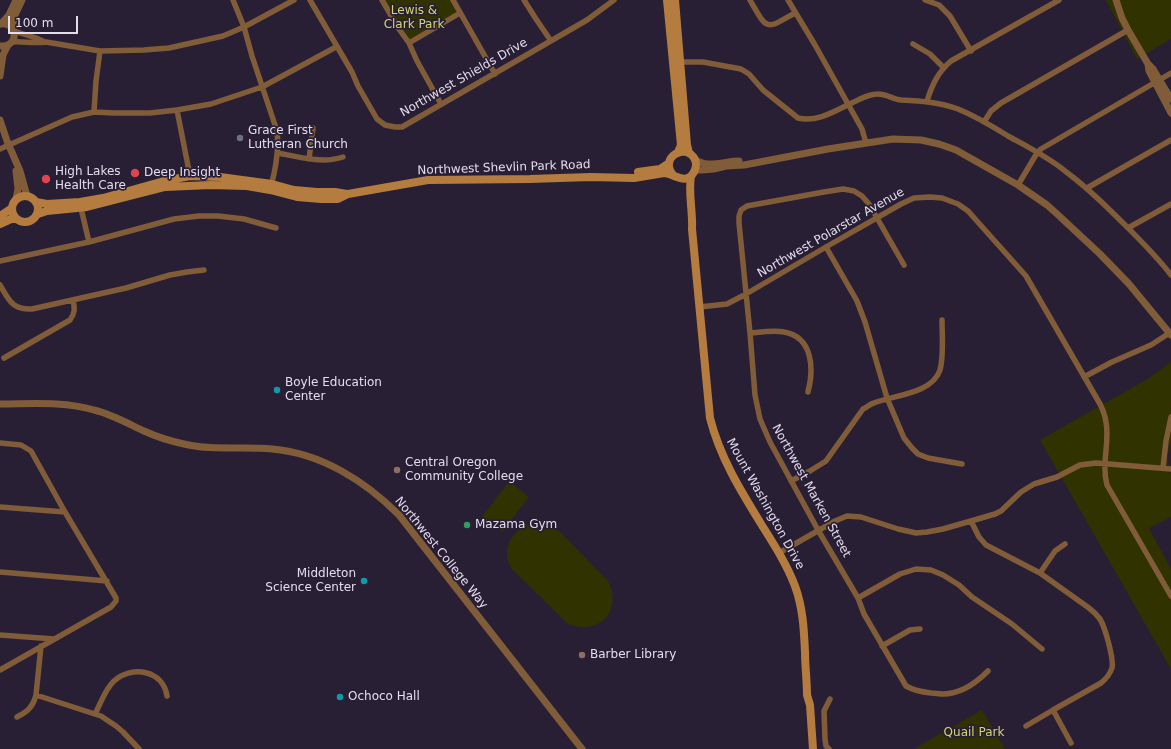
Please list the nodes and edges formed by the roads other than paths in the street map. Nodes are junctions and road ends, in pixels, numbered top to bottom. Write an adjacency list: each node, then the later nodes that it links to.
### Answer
1 (16, 0): 23 (street)
2 (22, 0): 25 (street)
3 (233, 0): 24 (street)
4 (294, 0): 24 (street)
5 (310, 0): 33 (street, Northwest Shields Drive)
6 (382, 0): 30 (street)
7 (453, 0): 21 (street)
8 (524, 0): 27 (street)
9 (600, 0): 20 (street)
10 (614, 0): 20 (street, Northwest Shields Drive)
11 (667, 0): 57 (main road)
12 (675, 0): 36 (main road)
13 (750, 0): 22 (street)
14 (788, 0): 22 (street)
15 (925, 0): 19 (street)
16 (944, 0): 19 (street)
17 (1059, 0): 35 (street)
18 (1116, 0): 26 (street)
19 (939, 5): 35 (street)
20 (604, 6): 27 (street, Northwest Shields Drive)
21 (460, 13): 30 (street); 39 (street)
22 (795, 13): 46 (street)
23 (1, 24): 25 (street)
24 (244, 27): 34 (street); 42 (street)
25 (13, 30): 28 (street); 29 (street)
26 (1128, 30): 41 (street); 51 (street)
27 (552, 41): 39 (street, Northwest Shields Drive)
28 (46, 42): 29 (street); 34 (street)
29 (10, 43): 32 (street); 40 (street)
30 (409, 43): 45 (street)
31 (913, 44): 37 (street)
32 (0, 46)
33 (336, 47): 42 (street); 45 (street, Northwest Shields Drive)
34 (100, 51): 48 (street)
35 (971, 51): 37 (street)
36 (681, 62): 46 (street); 60 (main road)
37 (944, 68): 44 (street)
38 (1171, 73): 41 (street)
39 (495, 74): 45 (street, Northwest Shields Drive)
40 (0, 76)
41 (1157, 81): 43 (street); 49 (street); 58 (street)
42 (262, 87): 47 (street); 59 (street)
43 (1171, 99)
44 (927, 101): 46 (street); 51 (street)
45 (441, 104)
46 (848, 104): 54 (street)
47 (177, 110): 48 (street); 67 (street)
48 (94, 112): 55 (street)
49 (1171, 113)
50 (0, 120): 55 (street)
51 (984, 122): 58 (street)
52 (313, 128): 62 (street)
53 (1171, 140): 72 (street)
54 (866, 143): 64 (street); 70 (street)
55 (8, 145): 56 (street); 63 (street)
56 (0, 150)
57 (678, 152): 60 (main road); 65 (main road)
58 (1037, 152): 70 (street); 72 (street)
59 (278, 153): 62 (street); 71 (street)
60 (692, 156): 64 (street); 66 (main road)
61 (343, 158): 62 (street)
62 (309, 159)
63 (14, 161): 73 (street); 74 (street)
64 (757, 162): 66 (street)
65 (669, 163): 68 (main road, Northwest Shevlin Park Road); 69 (main road)
66 (692, 175): 69 (main road); 86 (main road, Mount Washington Drive)
67 (190, 176): 71 (main road, Northwest Shevlin Park Road); 77 (main road, Northwest Shevlin Park Road)
68 (614, 177): 69 (main road, Northwest Shevlin Park Road); 71 (main road, Northwest Shevlin Park Road)
69 (677, 177): 86 (main road, Mount Washington Drive)
70 (1018, 185): 99 (street)
71 (271, 187): 77 (main road, Northwest Shevlin Park Road)
72 (1087, 188): 85 (street)
73 (27, 196): 74 (main road); 75 (main road)
74 (16, 199): 78 (main road)
75 (36, 202): 77 (main road, Northwest Shevlin Park Road); 79 (main road)
76 (1171, 204): 85 (street)
77 (81, 205): 79 (main road, Northwest Shevlin Park Road); 87 (street)
78 (12, 208): 80 (main road); 81 (main road)
79 (38, 214): 81 (main road)
80 (0, 216)
81 (16, 218): 83 (main road)
82 (877, 218): 88 (street, Northwest Polarstar Avenue); 90 (street, Northwest Marken Street); 94 (street, Northwest Marken Street); 101 (street, Northwest Polarstar Avenue)
83 (0, 224)
84 (276, 228): 87 (street)
85 (1128, 228): 92 (street)
86 (692, 229): 96 (main road, Mount Washington Drive)
87 (89, 242): 89 (street)
88 (826, 247): 94 (street, Northwest Polarstar Avenue); 103 (street)
89 (0, 261)
90 (904, 264)
91 (204, 270): 95 (street)
92 (1170, 271)
93 (0, 285): 95 (street)
94 (746, 294): 96 (street, Northwest Polarstar Avenue); 98 (street, Northwest Marken Street)
95 (73, 300): 100 (street)
96 (699, 308): 117 (main road, Mount Washington Drive)
97 (942, 320): 103 (street)
98 (750, 333): 102 (street); 111 (street, Northwest Marken Street)
99 (1170, 333): 101 (street)
100 (4, 358)
101 (1084, 377): 107 (street, Northwest Polarstar Avenue)
102 (808, 392)
103 (887, 398): 108 (street); 111 (street)
104 (0, 404): 141 (street, Northwest College Way)
105 (1171, 417): 109 (street)
106 (0, 442): 113 (street)
107 (1104, 463): 109 (street); 114 (street); 121 (street, Northwest Polarstar Avenue)
108 (962, 464)
109 (1163, 468): 110 (street)
110 (1171, 469)
111 (792, 481): 115 (street, Northwest Marken Street)
112 (0, 507): 113 (street)
113 (65, 512): 120 (street)
114 (971, 521): 115 (street); 119 (street)
115 (818, 530): 117 (street); 122 (street, Northwest Marken Street)
116 (1065, 544): 119 (street)
117 (779, 552): 132 (main road, Mount Washington Drive)
118 (0, 572): 120 (street)
119 (1040, 573): 135 (street)
120 (107, 581): 125 (street)
121 (1171, 596)
122 (858, 598): 127 (street, Northwest Marken Street); 128 (street)
123 (920, 629): 127 (street)
124 (0, 634): 125 (street)
125 (54, 639): 126 (street)
126 (42, 646): 129 (street); 131 (street)
127 (882, 646): 130 (street, Northwest Marken Street)
128 (1042, 649)
129 (0, 670)
130 (988, 671)
131 (36, 695): 136 (street); 137 (street)
132 (808, 695): 142 (main road, Mount Washington Drive); 143 (main road, Mount Washington Drive)
133 (167, 696): 136 (street)
134 (830, 699): 144 (street)
135 (1053, 710): 138 (street); 139 (street)
136 (95, 714): 140 (street)
137 (17, 718)
138 (1026, 726)
139 (1071, 743)
140 (139, 749)
141 (582, 749)
142 (808, 749)
143 (813, 749)
144 (829, 749)

